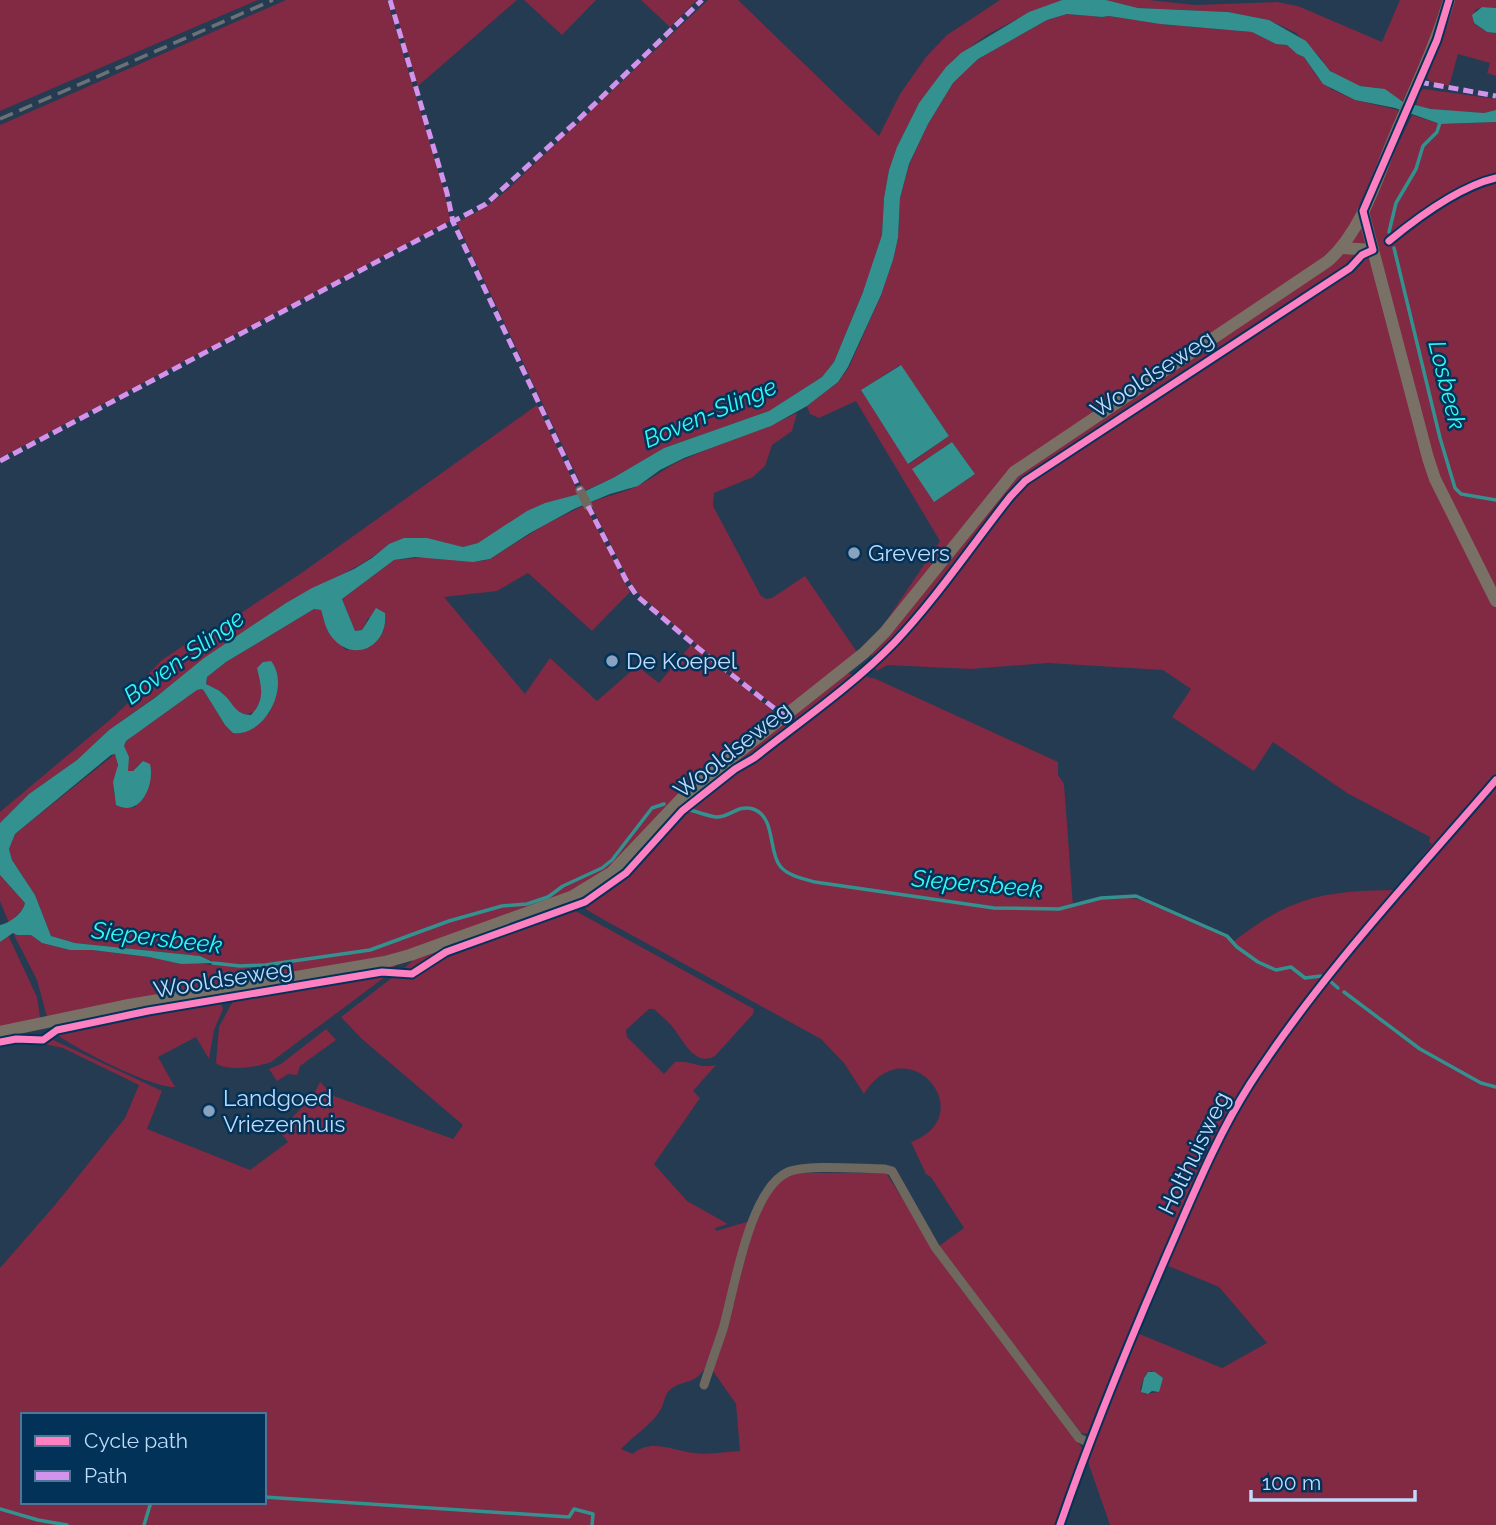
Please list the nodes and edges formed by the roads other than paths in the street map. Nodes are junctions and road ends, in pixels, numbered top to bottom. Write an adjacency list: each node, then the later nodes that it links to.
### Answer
1 (1449, 0): 2 (main road, Wooldseweg)
2 (1363, 211): 3 (main road, Wooldseweg); 4 (main road)
3 (1342, 248): 4 (main road); 9 (main road, Wooldseweg)
4 (1373, 250): 7 (main road)
5 (580, 490): 6 (street)
6 (588, 506)
7 (1496, 601)
8 (1496, 780): 11 (street, Holthuisweg)
9 (0, 1032)
10 (704, 1385): 11 (street)
11 (1089, 1443): 12 (street, Holthuisweg)
12 (1060, 1525)

